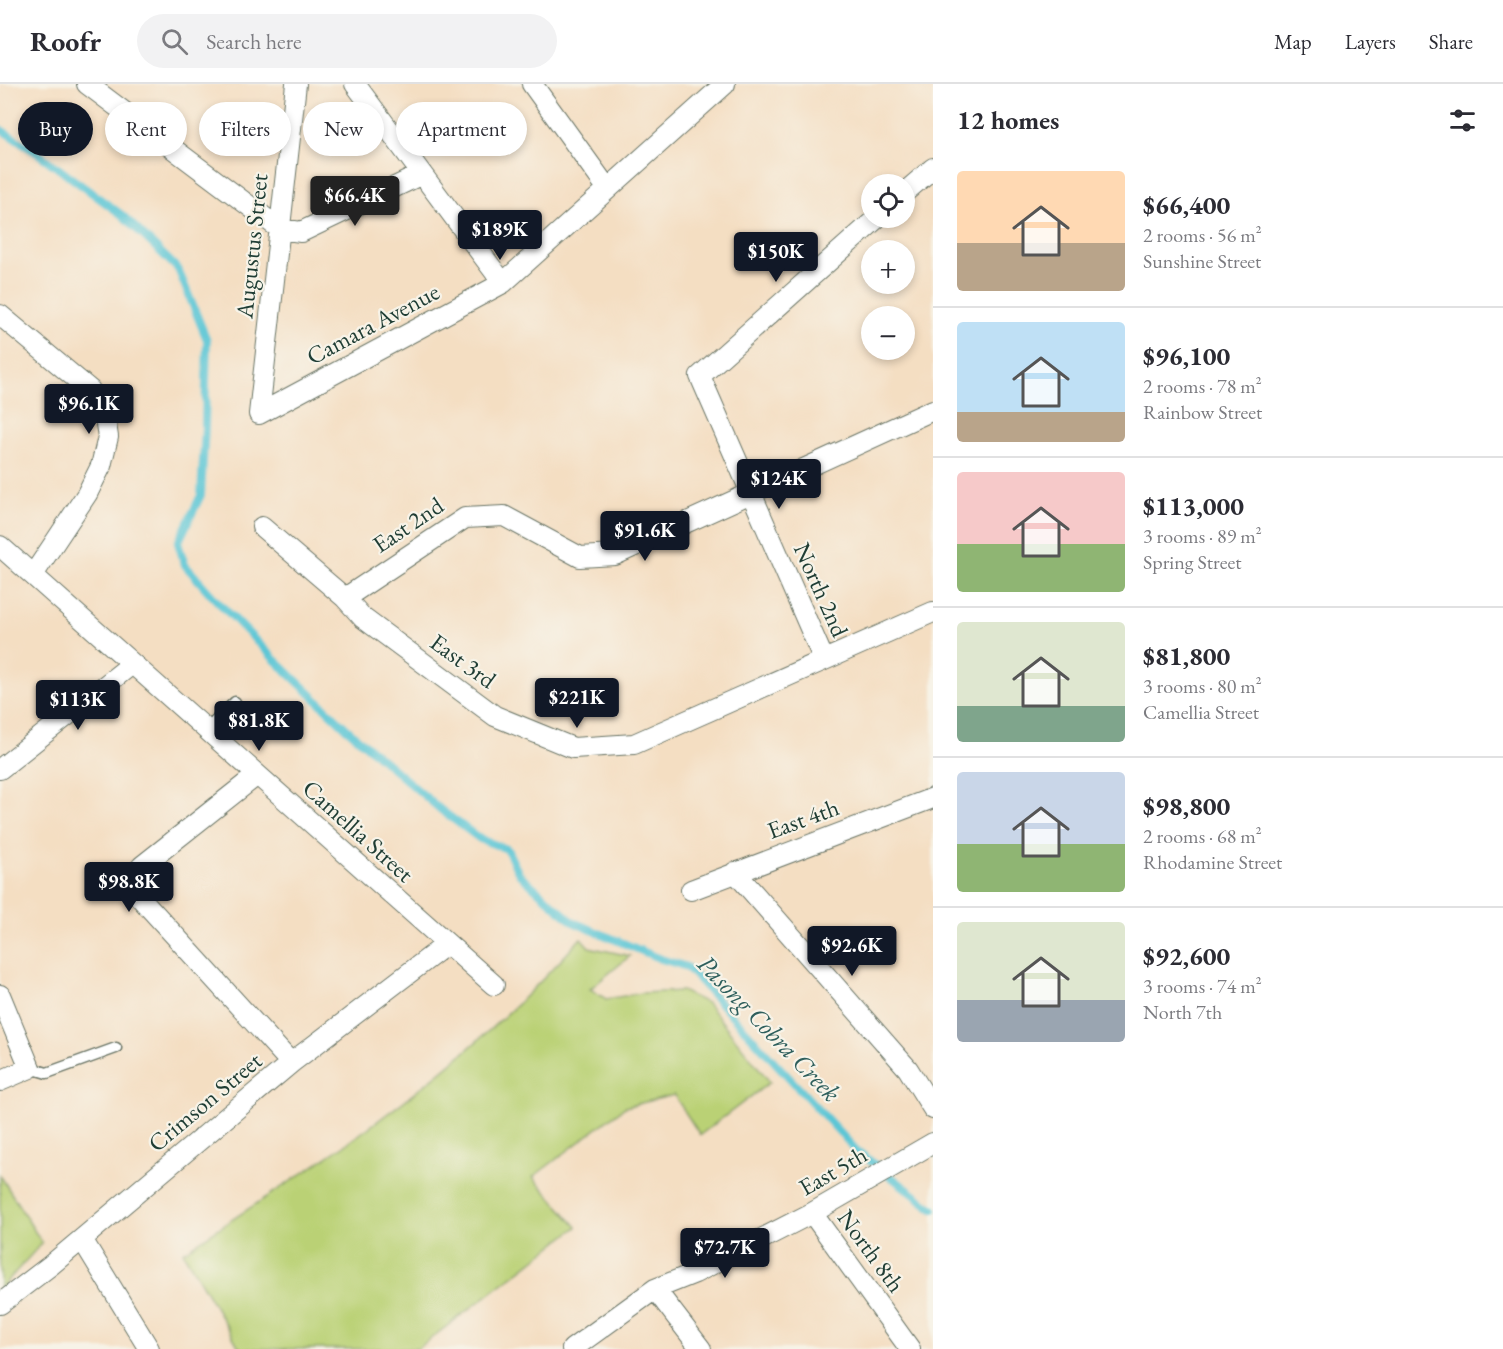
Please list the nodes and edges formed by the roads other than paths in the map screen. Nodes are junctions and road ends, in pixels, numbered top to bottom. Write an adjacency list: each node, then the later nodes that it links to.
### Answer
1 (87, 84): 12 (street)
2 (296, 84): 12 (street, Augustus Street)
3 (355, 84): 8 (street)
4 (532, 84): 10 (street)
5 (725, 84): 6 (street, Camara Avenue)
6 (703, 91): 10 (street, Camara Avenue)
7 (933, 168): 9 (street)
8 (422, 174): 12 (street); 13 (street)
9 (915, 184)
10 (607, 188): 13 (street, Camara Avenue)
11 (867, 228): 17 (street, North 2nd)
12 (280, 230): 16 (street, Augustus Street)
13 (504, 283): 16 (street, Camara Avenue)
14 (0, 315): 20 (street)
15 (933, 410): 17 (street, East 2nd)
16 (259, 414)
17 (751, 494): 21 (street, East 2nd); 23 (street, North 2nd)
18 (262, 527): 21 (street, East 3rd)
19 (0, 546): 20 (street, Camellia Street)
20 (33, 576): 24 (street, Camellia Street)
21 (345, 598): 23 (street, East 3rd)
22 (933, 612): 23 (street, East 3rd)
23 (824, 660)
24 (132, 664): 26 (street, Camellia Street); 27 (street)
25 (235, 702): 26 (lane)
26 (206, 730): 28 (street, Camellia Street)
27 (0, 768)
28 (257, 775): 32 (street, Camellia Street); 36 (street)
29 (933, 798): 30 (street, East 4th)
30 (735, 872): 31 (street, East 4th); 39 (street)
31 (691, 890)
32 (447, 944): 33 (street, Camellia Street); 36 (street, Crimson Street)
33 (494, 985)
34 (0, 995): 37 (street)
35 (116, 1048): 37 (lane)
36 (291, 1063): 42 (street, Crimson Street)
37 (30, 1068): 38 (street)
38 (0, 1081)
39 (933, 1110)
40 (933, 1143): 41 (street, East 5th)
41 (812, 1213): 43 (street, East 5th); 48 (street, North 8th)
42 (81, 1239): 44 (street, Crimson Street); 45 (street)
43 (655, 1289): 46 (street, East 5th); 47 (street)
44 (0, 1304)
45 (149, 1349)
46 (572, 1349)
47 (701, 1349)
48 (910, 1349)

